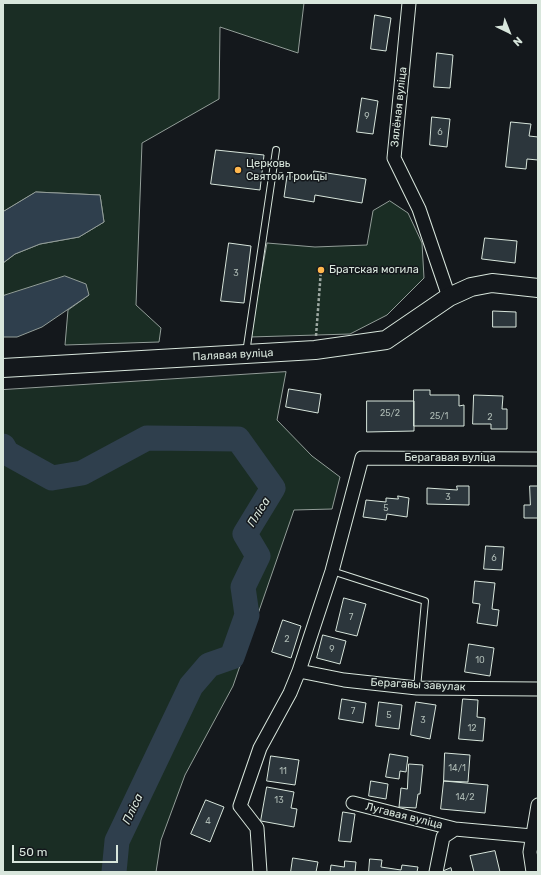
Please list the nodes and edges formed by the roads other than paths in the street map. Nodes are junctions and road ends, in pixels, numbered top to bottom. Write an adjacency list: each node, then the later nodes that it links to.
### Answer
1 (409, 3): 4 (street, Зялёная вуліца)
2 (276, 150): 5 (lane)
3 (538, 288): 4 (street, Палявая вуліца)
4 (449, 297): 5 (street, Палявая вуліца)
5 (246, 354): 6 (street, Палявая вуліца)
6 (3, 368)
7 (538, 459): 8 (street, Берагавая вуліца)
8 (332, 571): 9 (street); 10 (lane)
9 (299, 671): 10 (street, Берагавы завулак); 16 (street)
10 (417, 688): 11 (street, Берагавы завулак)
11 (538, 689)
12 (353, 803): 14 (street, Лугавая вуліца)
13 (538, 805): 15 (street)
14 (455, 829): 15 (street, Лугавая вуліца); 17 (street, Лугавая вуліца)
15 (532, 836): 18 (street)
16 (260, 872)
17 (436, 872)
18 (533, 872)

